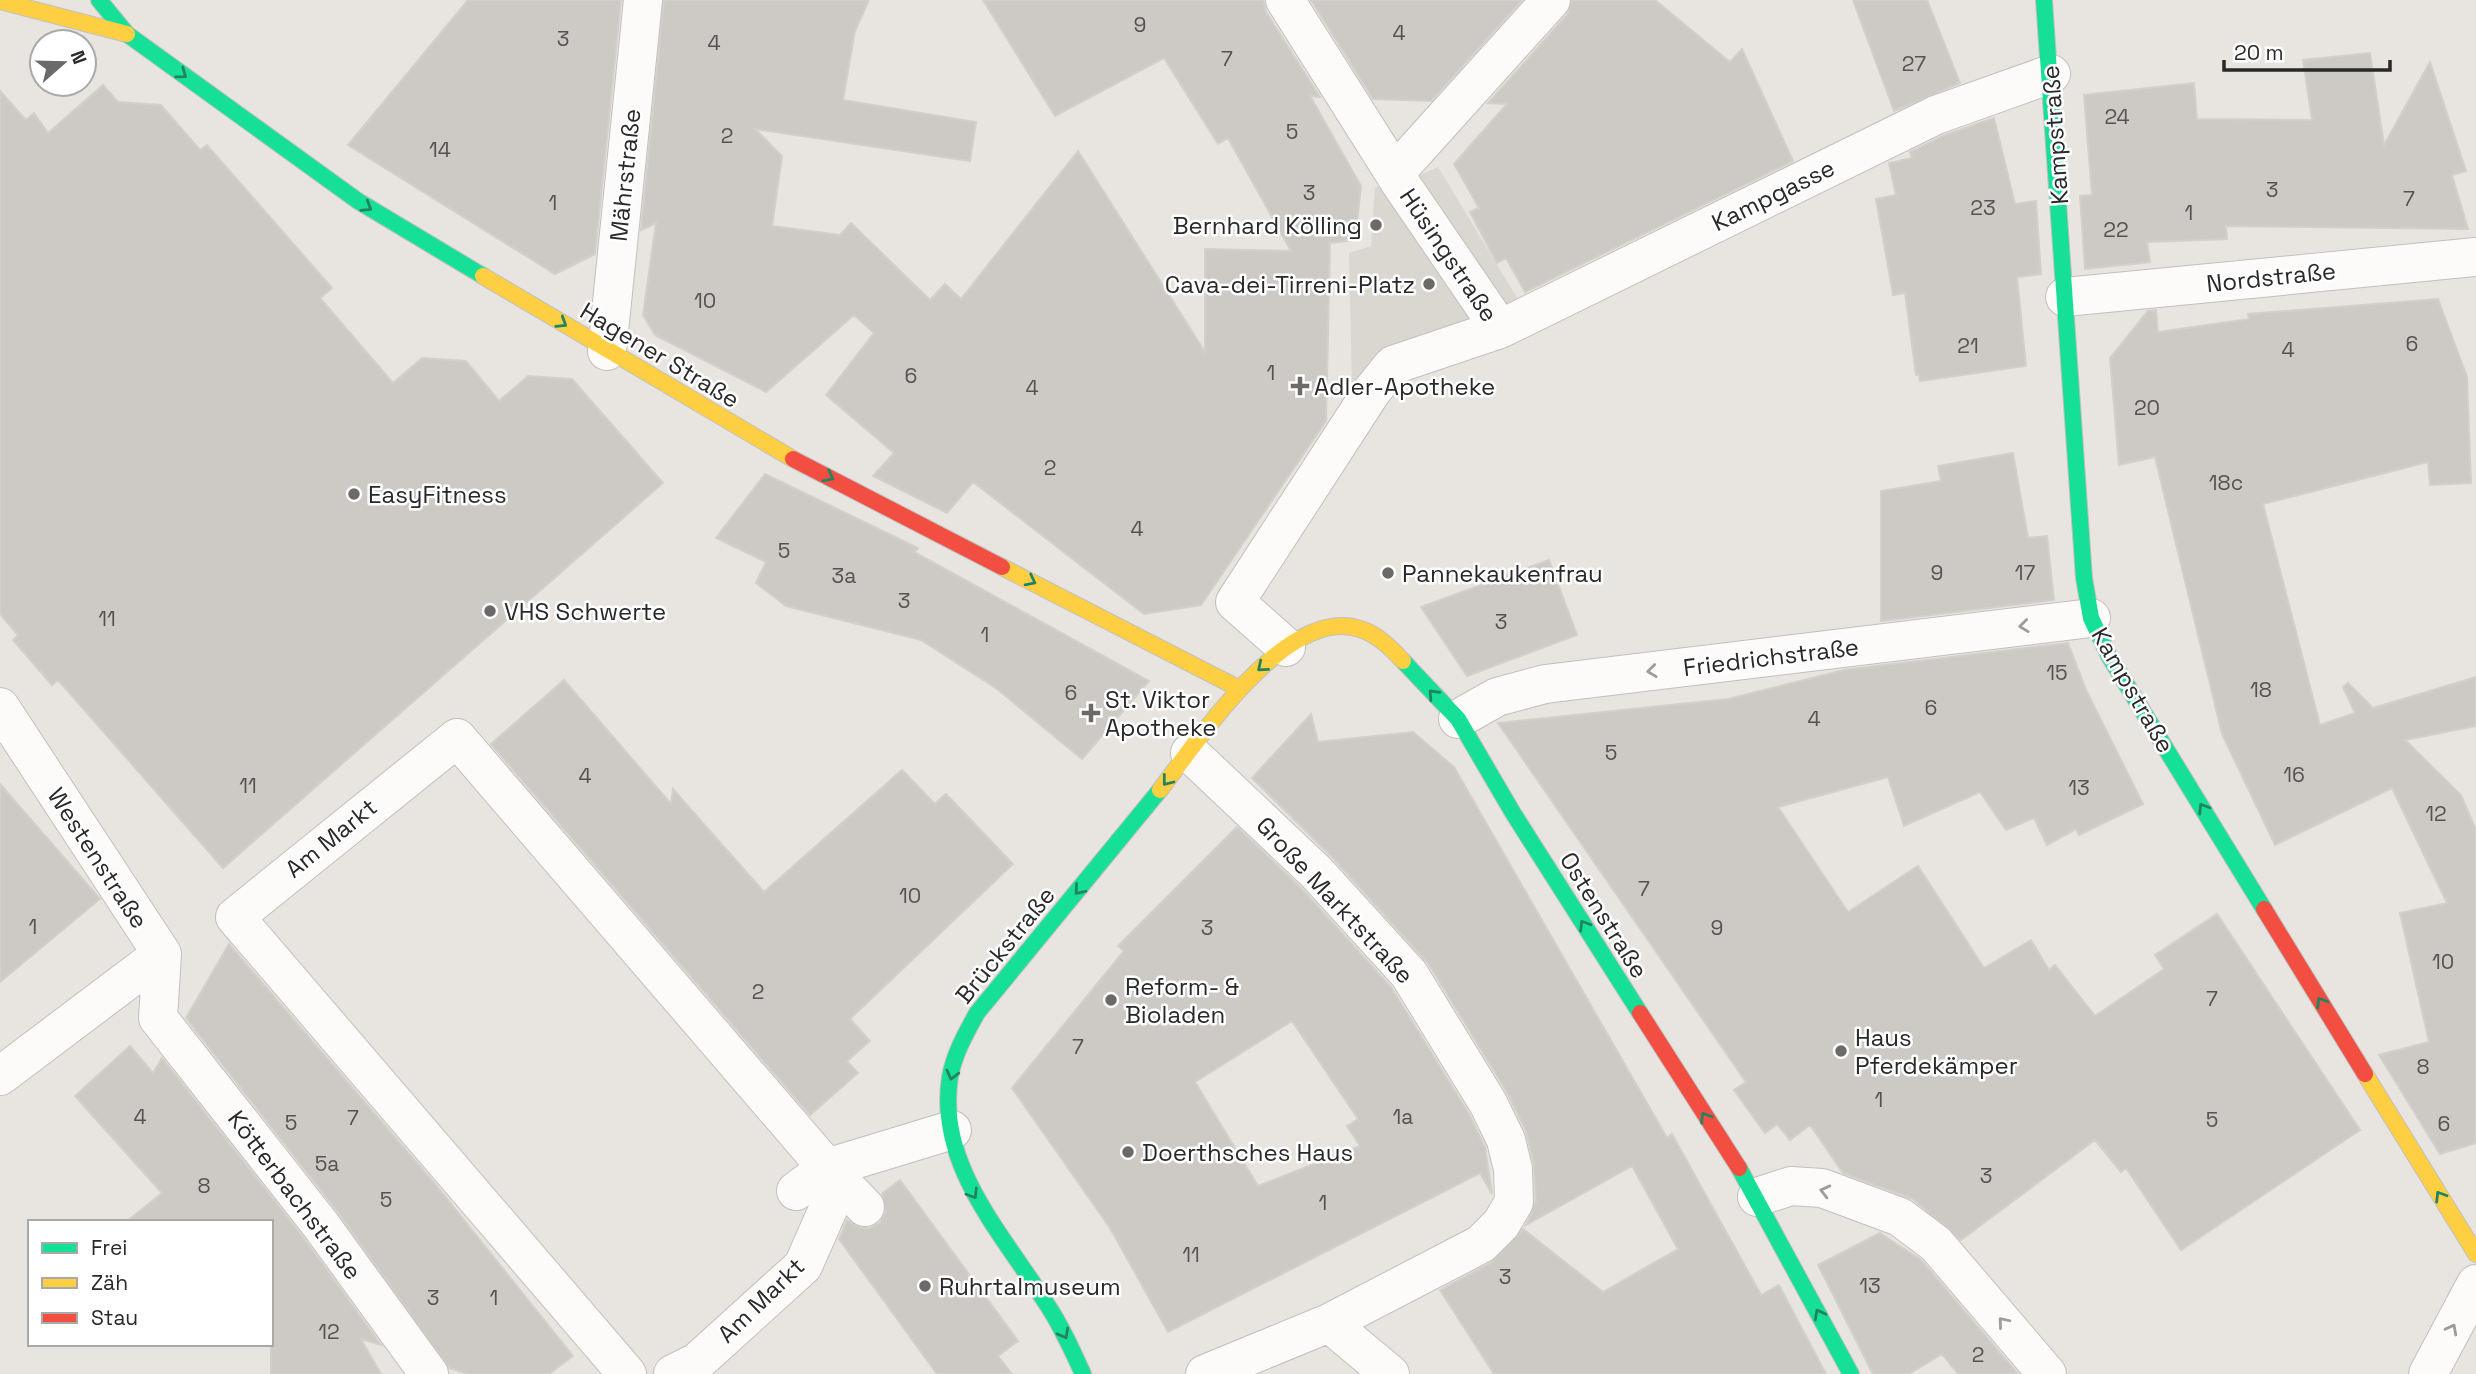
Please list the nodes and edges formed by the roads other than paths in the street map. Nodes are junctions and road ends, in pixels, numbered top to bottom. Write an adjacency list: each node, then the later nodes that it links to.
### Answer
1 (99, 0): 7 (street, Hagener Straße)
2 (643, 0): 13 (street, Mährstraße)
3 (1285, 0): 9 (street, Hüsingstraße)
4 (1551, 0): 9 (street)
5 (2044, 0): 8 (street, Kampstraße)
6 (0, 1): 7 (street)
7 (127, 34): 13 (street, Hagener Straße, one-way to 13)
8 (2051, 75): 11 (street, Kampstraße); 12 (street, Kampgasse)
9 (1395, 173): 12 (street, Hüsingstraße)
10 (2476, 257): 11 (street, Nordstraße)
11 (2065, 297): 14 (street, Kampstraße)
12 (1500, 329): 15 (street, Hüsingstraße)
13 (607, 351): 16 (street, Hagener Straße, one-way to 16)
14 (2091, 618): 18 (street, Friedrichstraße, one-way to 18); 28 (street, Kampstraße, one-way to 14)
15 (1286, 647): 16 (street, Ostenstraße, one-way to 16); 18 (street, Ostenstraße, one-way to 15)
16 (1238, 688): 19 (street, Brückstraße)
17 (0, 708): 20 (street, Westenstraße)
18 (1458, 719): 26 (street, Ostenstraße, one-way to 18)
19 (1190, 753): 23 (street, Brückstraße, one-way to 23); 30 (street, Große Marktstraße)
20 (162, 954): 21 (street, Westenstraße); 22 (street)
21 (159, 1018): 31 (street, Kötterbachstraße)
22 (0, 1076)
23 (952, 1129): 24 (street); 34 (street, Brückstraße, one-way to 34)
24 (827, 1168): 25 (street); 27 (street, Am Markt); 32 (street, Am Markt); 33 (street, Am Markt)
25 (796, 1191)
26 (1757, 1198): 37 (street, Ostenstraße, one-way to 26); 38 (street, one-way to 26)
27 (865, 1207)
28 (2476, 1254)
29 (2476, 1284): 39 (street, one-way to 29)
30 (1329, 1323): 35 (street, Große Marktstraße); 36 (street)
31 (429, 1374)
32 (627, 1374)
33 (673, 1374)
34 (1083, 1374)
35 (1205, 1374)
36 (1391, 1374)
37 (1851, 1374)
38 (2047, 1374)
39 (2428, 1374)

